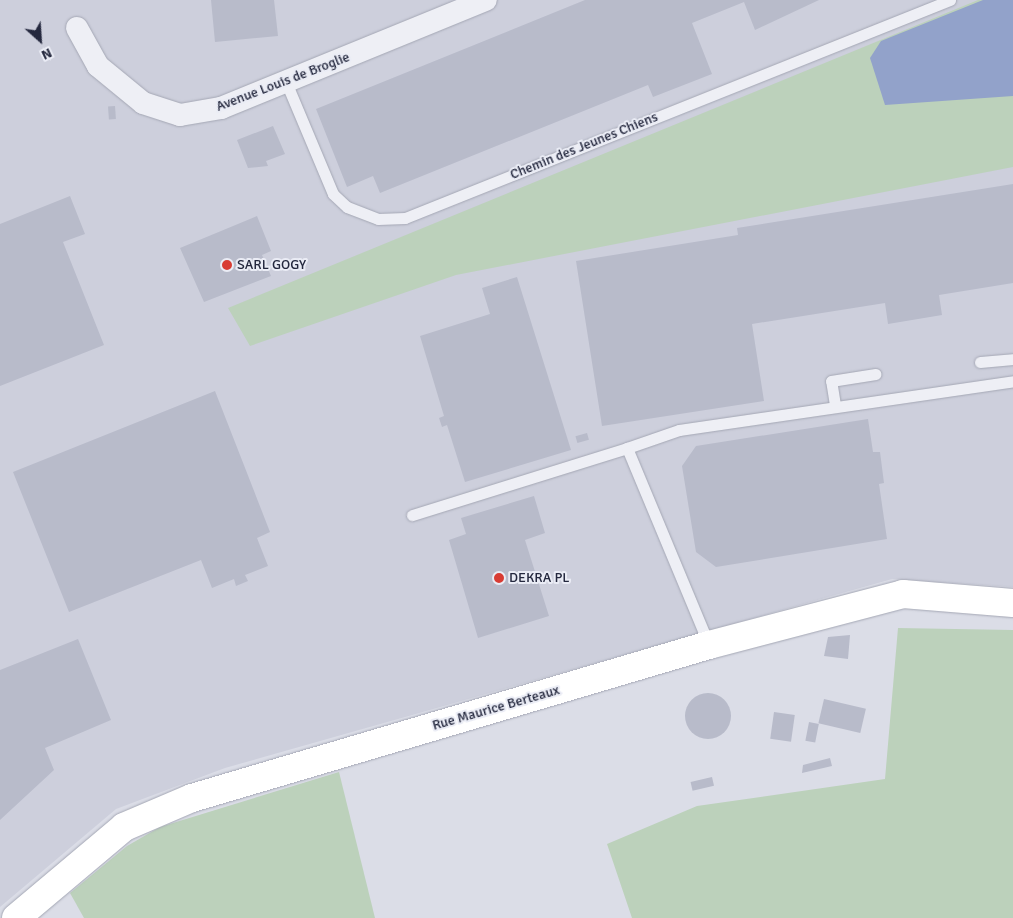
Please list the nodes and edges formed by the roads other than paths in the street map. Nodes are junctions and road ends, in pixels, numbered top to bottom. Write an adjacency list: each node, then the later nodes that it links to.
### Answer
1 (486, 0): 4 (street, Avenue Louis de Broglie)
2 (950, 0): 4 (lane, Chemin des Jeunes Chiens)
3 (77, 28): 4 (street, Avenue Louis de Broglie)
4 (286, 82)
5 (1013, 359): 6 (lane)
6 (980, 362)
7 (875, 374): 9 (lane)
8 (1013, 381): 9 (lane)
9 (835, 405): 10 (lane)
10 (627, 448): 11 (lane); 13 (lane)
11 (412, 515)
12 (1013, 603): 13 (street, Rue Maurice Berteaux)
13 (709, 645): 14 (street, Rue Maurice Berteaux)
14 (16, 918)

